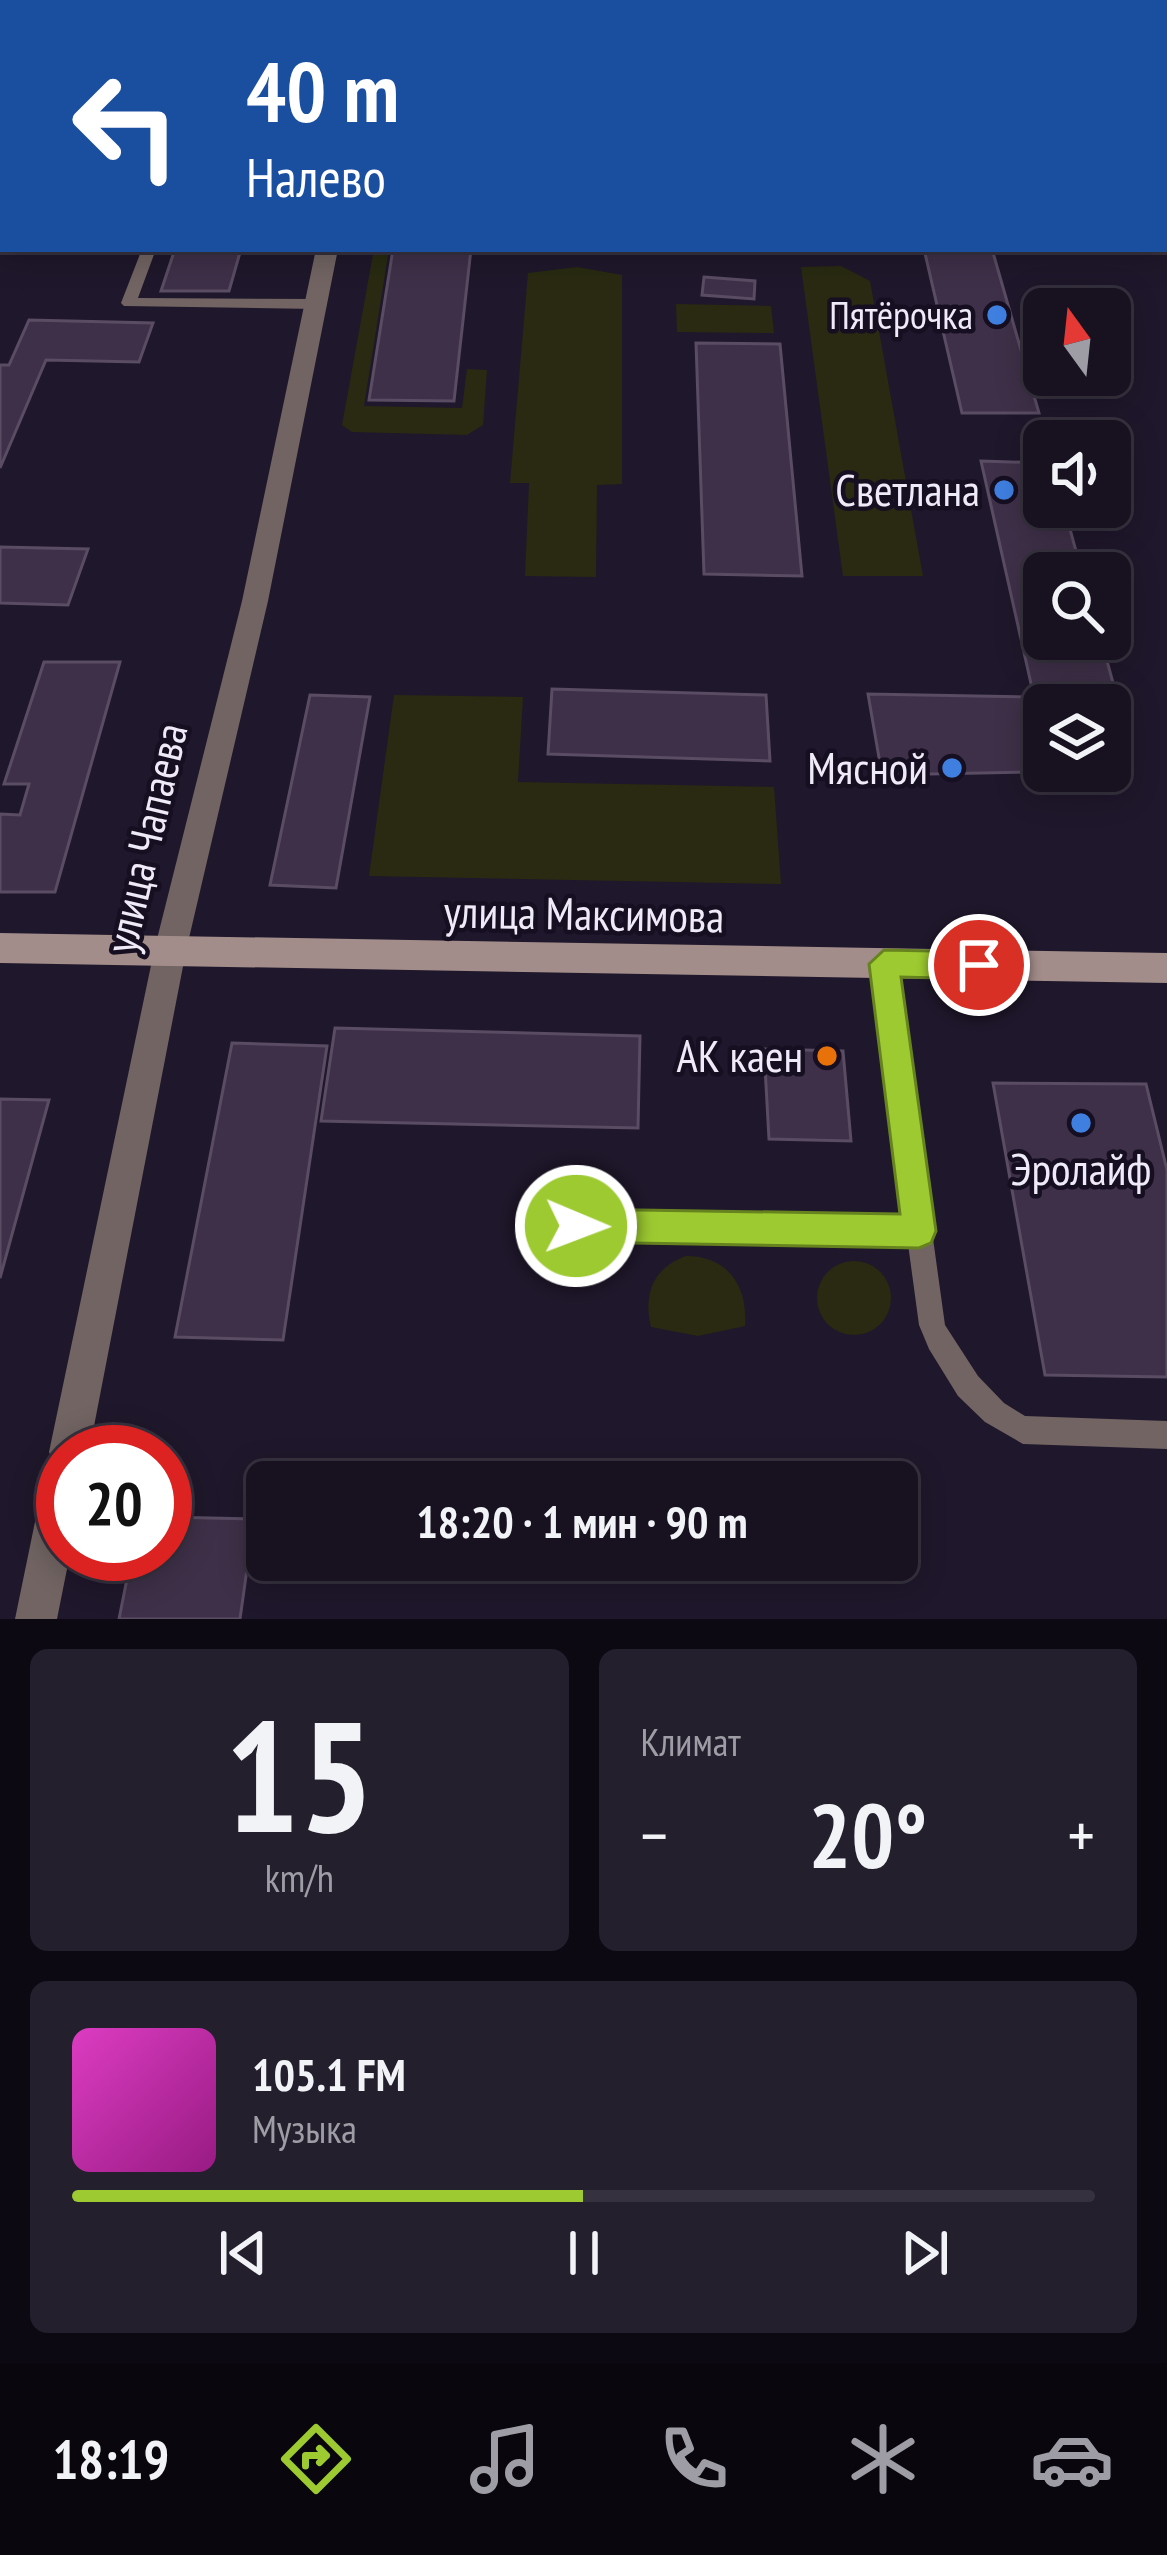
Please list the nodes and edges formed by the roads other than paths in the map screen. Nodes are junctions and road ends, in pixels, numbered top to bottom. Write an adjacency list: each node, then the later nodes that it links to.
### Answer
1 (168, 0): 2 (lane)
2 (220, 0)
3 (147, 252): 5 (lane)
4 (326, 252): 5 (street, улица Чапаева)
5 (316, 304): 7 (street, улица Чапаева)
6 (0, 948): 7 (main road, улица Максимова)
7 (170, 951): 8 (main road, улица Максимова); 12 (street, улица Чапаева)
8 (884, 964): 9 (main road, улица Максимова); 11 (lane)
9 (1167, 968)
10 (576, 1226): 11 (lane)
11 (919, 1231): 13 (lane)
12 (74, 1425)
13 (1167, 1435)
14 (44, 1581): 15 (street)
15 (36, 1619)

